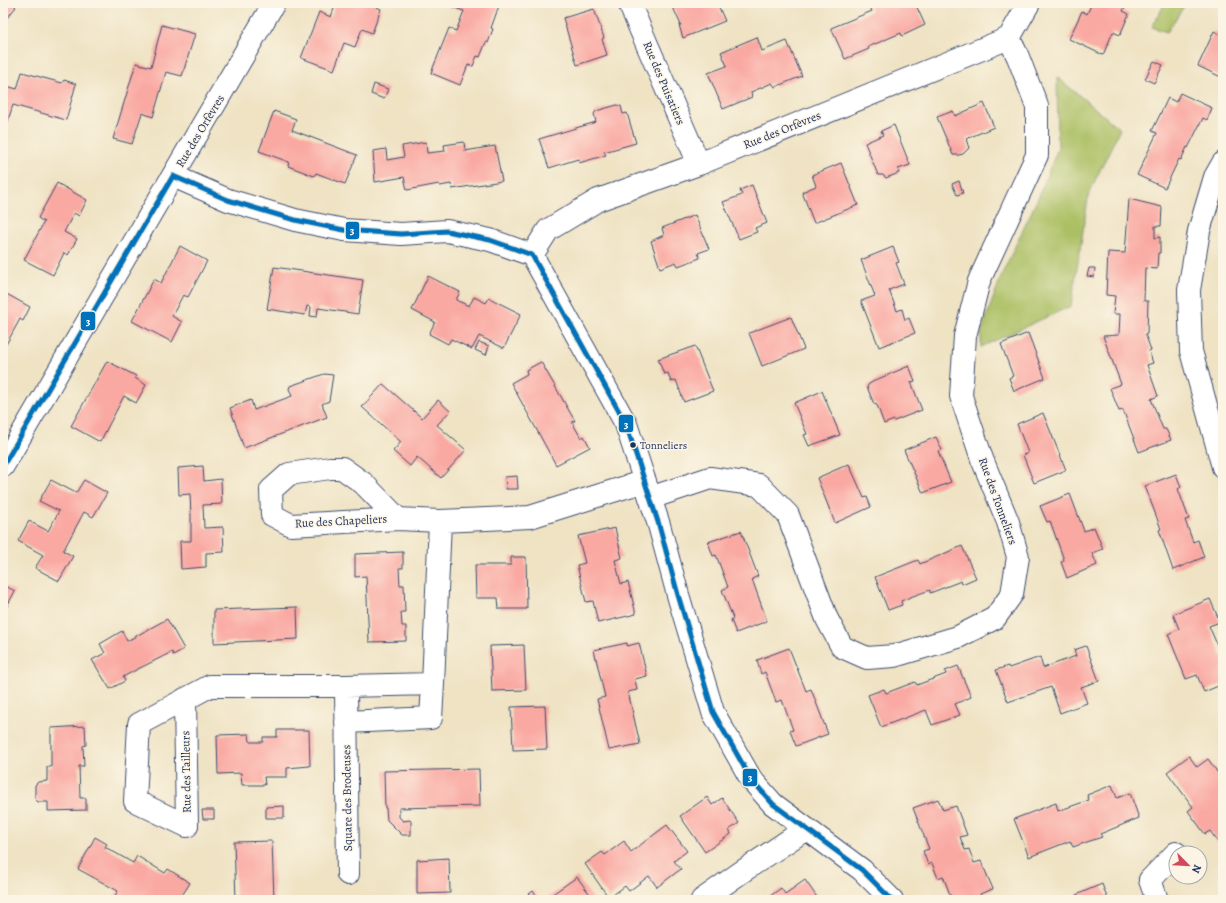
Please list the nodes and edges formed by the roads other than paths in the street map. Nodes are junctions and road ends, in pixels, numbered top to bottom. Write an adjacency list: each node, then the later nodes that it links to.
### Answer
1 (274, 3): 7 (street, Rue des Orfèvres)
2 (629, 3): 6 (street, Rue des Puisatiers)
3 (1029, 3): 4 (street)
4 (1009, 38): 6 (street, Rue des Orfèvres); 11 (street, Rue des Tonneliers)
5 (1223, 163): 10 (street)
6 (699, 164): 8 (street, Rue des Orfèvres)
7 (173, 176): 8 (street); 9 (street, Rue des Orfèvres)
8 (532, 255): 11 (street)
9 (3, 466)
10 (1223, 467)
11 (648, 490): 13 (street, Rue des Chapeliers); 18 (street)
12 (398, 519): 12 (street, Rue des Chapeliers); 13 (street, Rue des Chapeliers)
13 (440, 521): 14 (street)
14 (433, 684): 15 (street, Rue des Tailleurs); 17 (street)
15 (346, 686): 16 (street, Rue des Tailleurs); 17 (street)
16 (185, 699): 16 (street, Rue des Tailleurs)
17 (346, 722): 20 (street, Square des Brodeuses)
18 (806, 829): 21 (street); 22 (street)
19 (1168, 861): 23 (street)
20 (348, 874)
21 (702, 900)
22 (892, 900)
23 (1157, 900)

